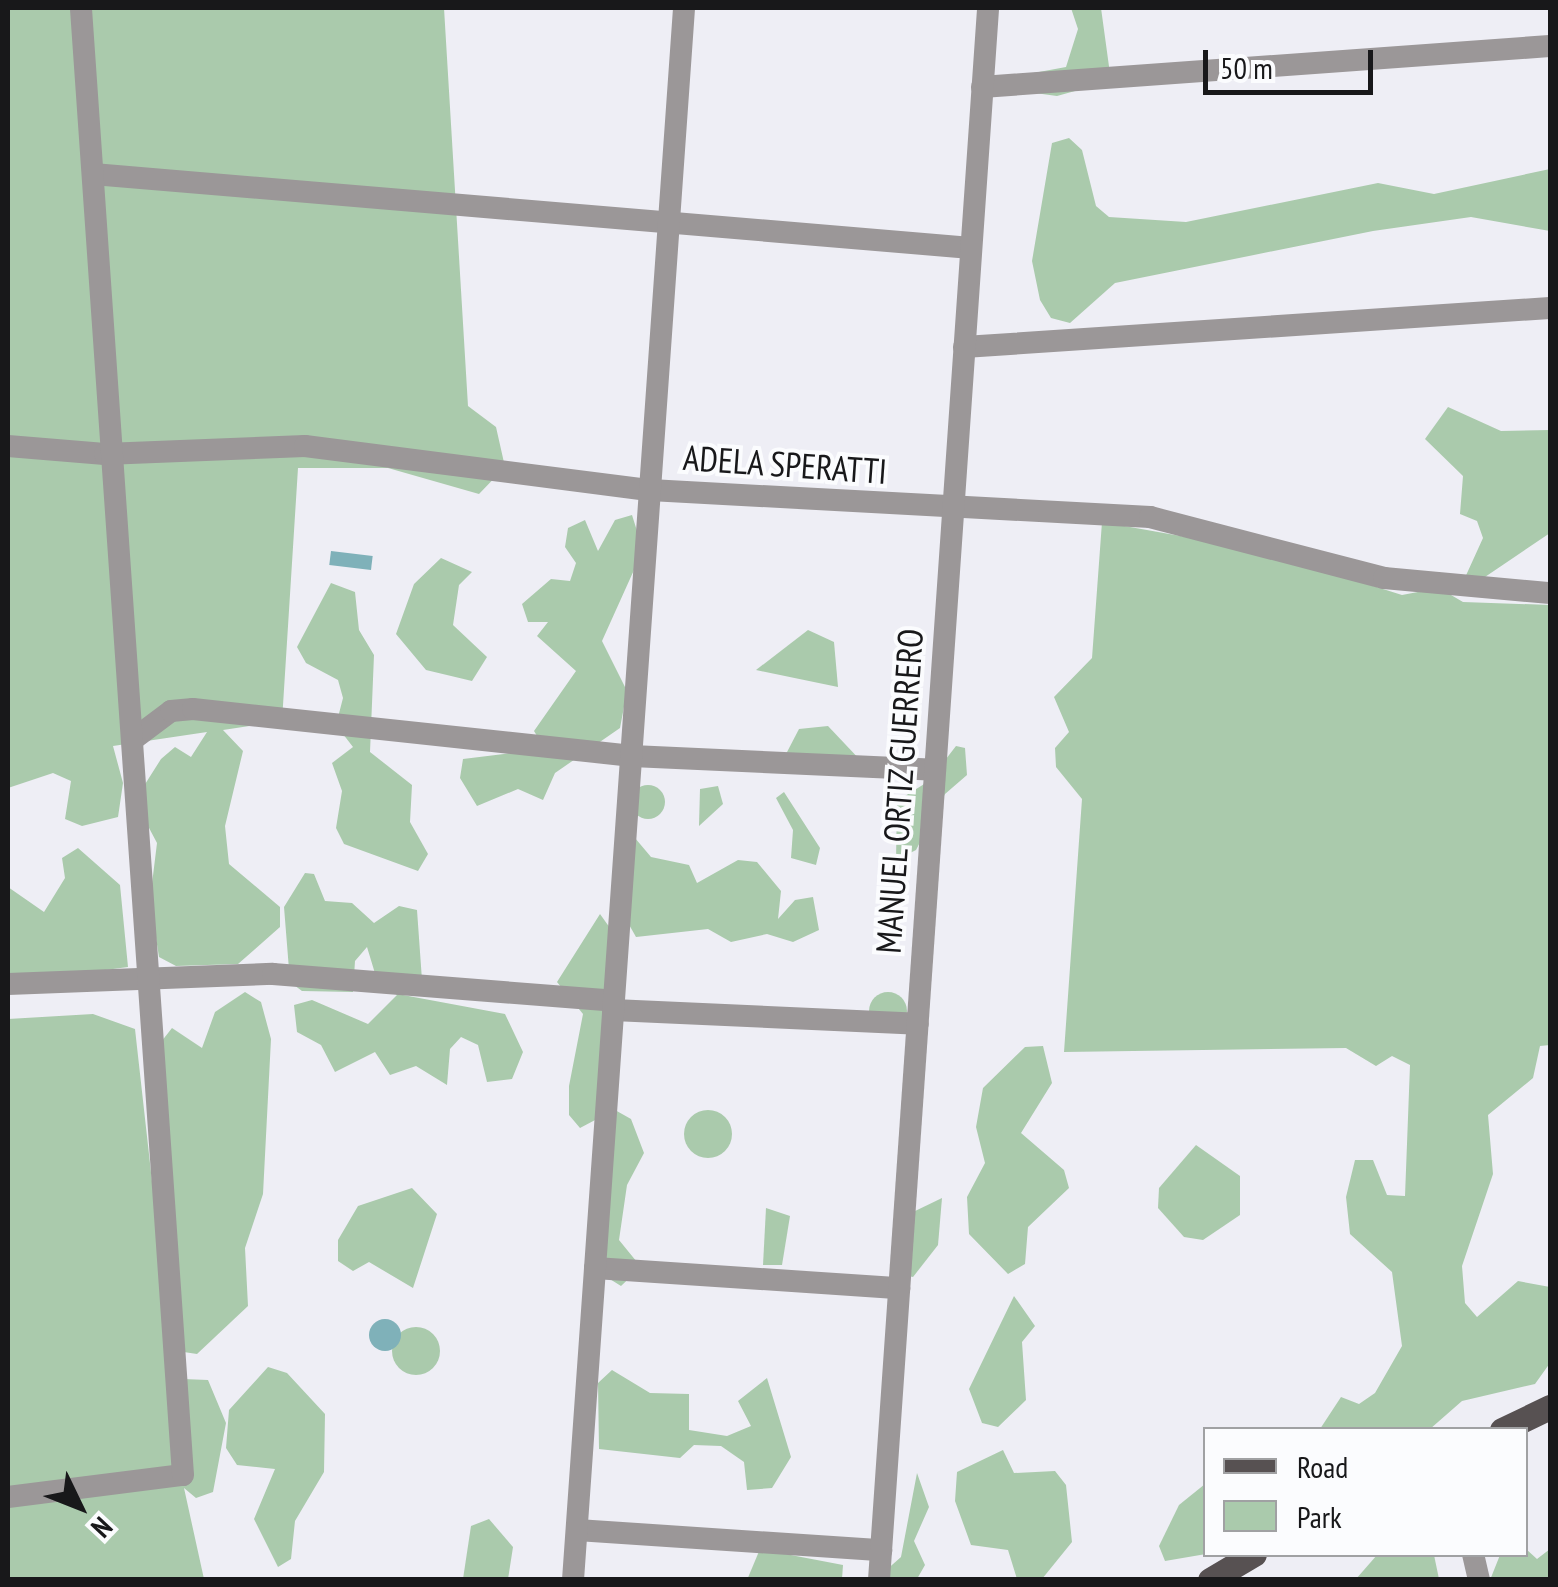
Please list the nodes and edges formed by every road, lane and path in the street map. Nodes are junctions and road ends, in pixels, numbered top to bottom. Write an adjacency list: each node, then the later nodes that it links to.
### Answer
1 (81, 8): 6 (street)
2 (684, 8): 7 (street)
3 (988, 8): 5 (street, MANUEL ORTIZ GUERRERO)
4 (1550, 46): 5 (street)
5 (982, 87): 8 (street, MANUEL ORTIZ GUERRERO)
6 (93, 174): 7 (street); 12 (street)
7 (669, 224): 8 (street); 13 (street)
8 (971, 248): 10 (street, MANUEL ORTIZ GUERRERO)
9 (1550, 308): 10 (street)
10 (964, 346): 14 (street, MANUEL ORTIZ GUERRERO)
11 (8, 446): 12 (street, ADELA SPERATTI)
12 (105, 454): 13 (street, ADELA SPERATTI); 16 (street)
13 (650, 490): 14 (street, ADELA SPERATTI); 17 (street)
14 (953, 510): 15 (street, ADELA SPERATTI); 18 (street, MANUEL ORTIZ GUERRERO)
15 (1550, 592)
16 (135, 738): 17 (street); 19 (street)
17 (632, 756): 18 (street); 21 (street)
18 (935, 770): 22 (street, MANUEL ORTIZ GUERRERO)
19 (150, 983): 20 (street); 21 (street); 27 (street)
20 (8, 984)
21 (614, 1006): 22 (street); 23 (street)
22 (918, 1024): 24 (street, MANUEL ORTIZ GUERRERO)
23 (595, 1268): 24 (street); 28 (street)
24 (900, 1288): 29 (street, MANUEL ORTIZ GUERRERO)
25 (1550, 1407): 26 (main road)
26 (1508, 1427)
27 (8, 1496)
28 (576, 1530): 29 (street); 31 (street)
29 (882, 1550): 32 (street, MANUEL ORTIZ GUERRERO)
30 (1249, 1557): 33 (main road)
31 (573, 1580)
32 (880, 1580)
33 (1210, 1580)

